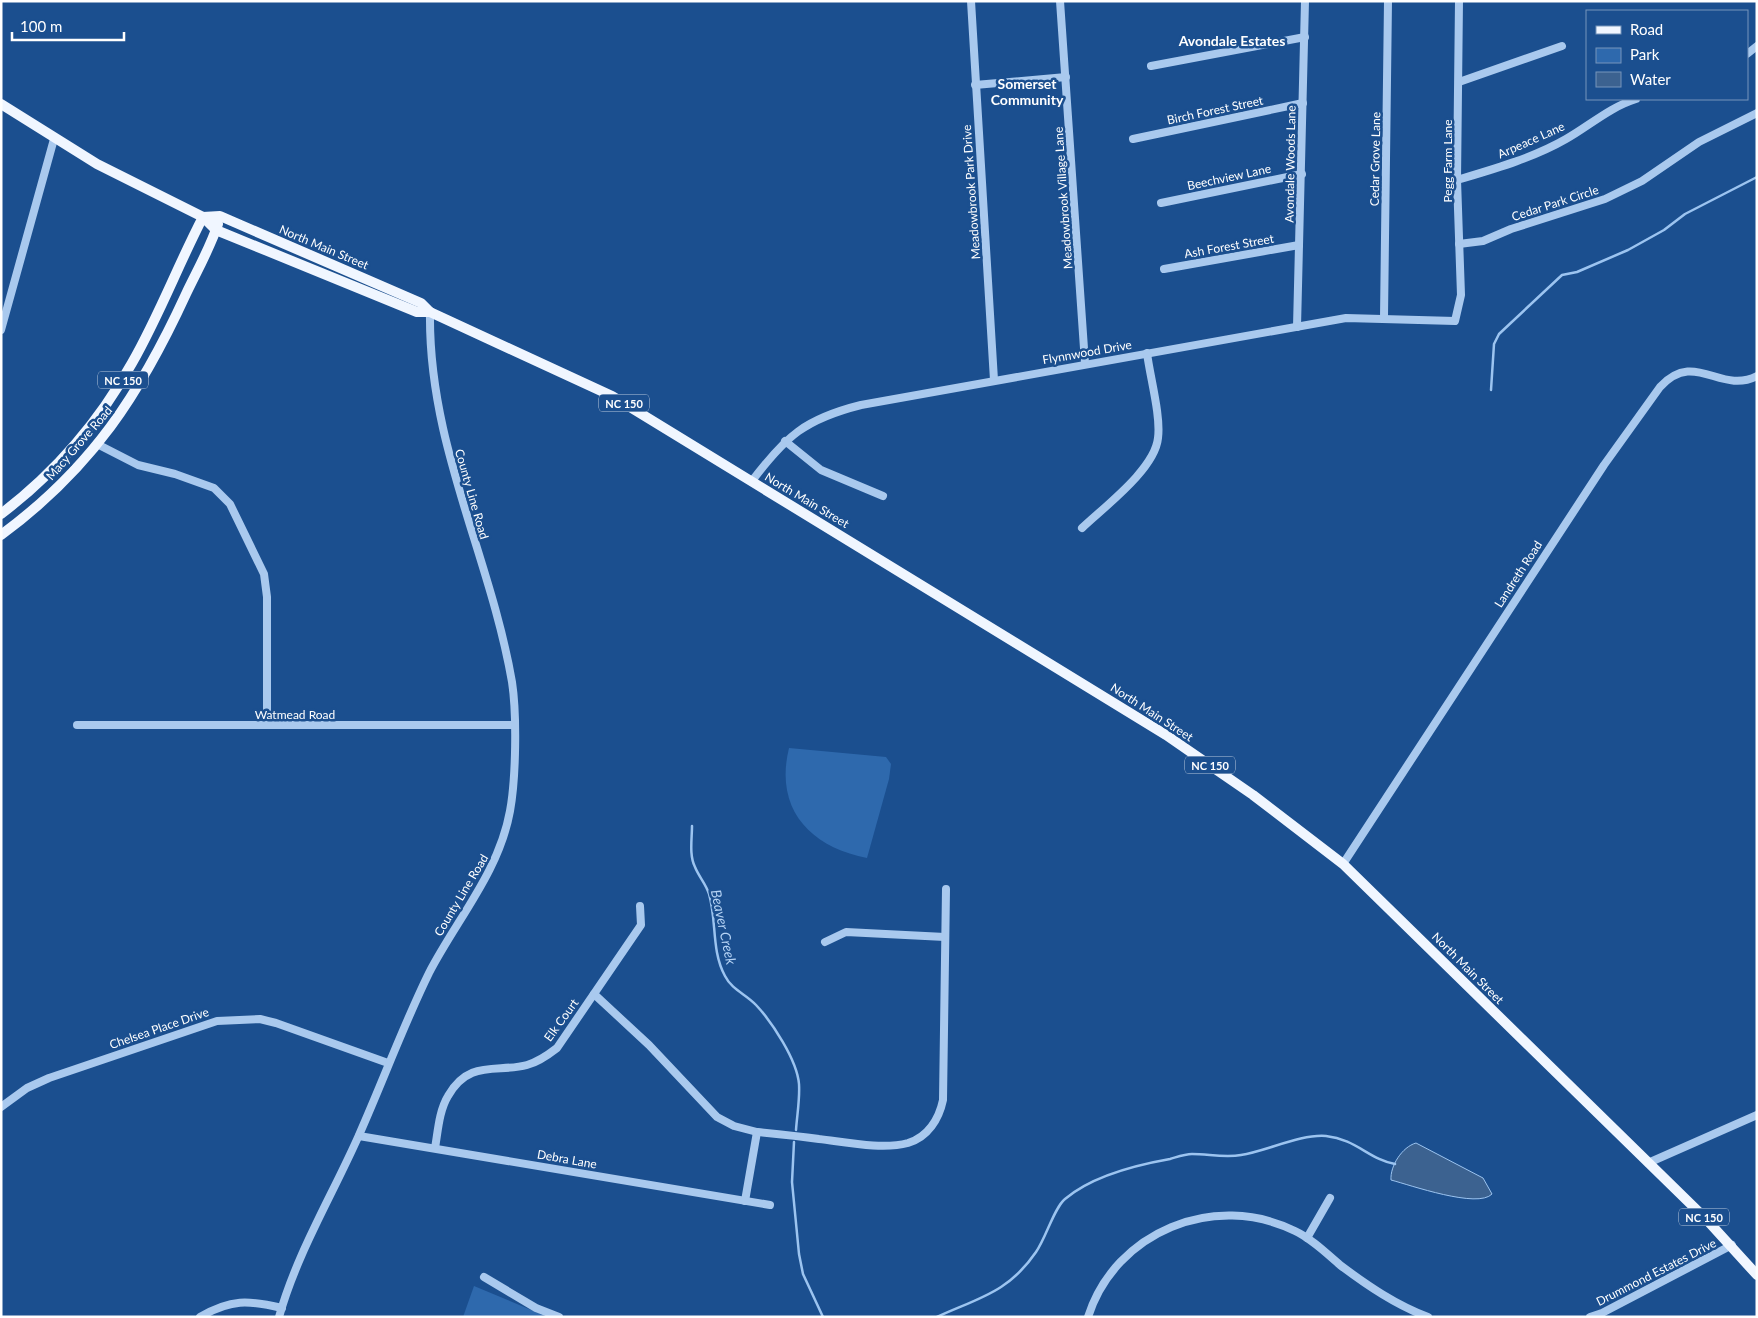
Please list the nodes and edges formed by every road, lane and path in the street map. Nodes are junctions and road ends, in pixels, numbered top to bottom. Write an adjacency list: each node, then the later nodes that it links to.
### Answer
1 (971, 1): 11 (street, Meadowbrook Park Drive)
2 (1060, 1): 9 (street, Meadowbrook Village Lane)
3 (1305, 1): 6 (street, Avondale Woods Lane)
4 (1388, 1): 28 (street, Cedar Grove Lane)
5 (1460, 1): 10 (street, Pegg Farm Lane)
6 (1306, 37): 8 (street); 13 (street, Avondale Woods Lane)
7 (1562, 46): 10 (street)
8 (1151, 66)
9 (1066, 77): 11 (street); 33 (street, Meadowbrook Village Lane)
10 (1459, 82): 19 (street, Pegg Farm Lane)
11 (975, 85): 35 (street, Meadowbrook Park Drive)
12 (1634, 100): 19 (street, Arpeace Lane)
13 (1303, 103): 17 (street, Birch Forest Street); 18 (street, Avondale Woods Lane)
14 (1, 104): 16 (main road, North Main Street)
15 (1757, 112): 24 (street, Cedar Park Circle)
16 (54, 139): 21 (main road, North Main Street); 31 (street)
17 (1133, 139)
18 (1302, 174): 20 (street, Beechview Lane); 25 (street, Avondale Woods Lane)
19 (1458, 180): 24 (street, Pegg Farm Lane)
20 (1161, 203)
21 (203, 216): 22 (main road, North Main Street / NC 150); 23 (main road, North Main Street); 40 (main road, Macy Grove Road / NC 150)
22 (220, 216): 23 (main road, Macy Grove Road); 27 (main road, North Main Street / NC 150)
23 (216, 230): 27 (main road, North Main Street / NC 150); 37 (main road, Macy Grove Road / NC 150)
24 (1459, 244): 29 (street, Pegg Farm Lane)
25 (1299, 245): 26 (street, Ash Forest Street); 30 (street, Avondale Woods Lane)
26 (1164, 269)
27 (430, 312): 38 (main road, North Main Street / NC 150); 45 (street, County Line Road)
28 (1384, 318): 29 (street, Flynnwood Drive); 30 (street, Flynnwood Drive)
29 (1455, 321)
30 (1297, 327): 32 (street, Flynnwood Drive)
31 (1, 330)
32 (1146, 354): 33 (street, Flynnwood Drive); 41 (street)
33 (1085, 363): 35 (street, Flynnwood Drive)
34 (1757, 376): 46 (street, Landreth Road)
35 (994, 380): 36 (street, Flynnwood Drive)
36 (784, 441): 38 (street, Flynnwood Drive); 39 (street)
37 (97, 444): 42 (main road, Macy Grove Road / NC 150); 44 (street)
38 (752, 481): 46 (main road, North Main Street / NC 150)
39 (883, 496)
40 (1, 514)
41 (1082, 528)
42 (1, 535)
43 (76, 725): 44 (street, Watmead Road)
44 (267, 725): 45 (street, Watmead Road)
45 (514, 725): 52 (street, County Line Road)
46 (1343, 864): 58 (main road, North Main Street / NC 150)
47 (946, 890): 49 (street)
48 (640, 906): 51 (street, Elk Court)
49 (946, 938): 50 (street); 55 (street)
50 (825, 942)
51 (594, 994): 55 (street); 57 (street, Elk Court)
52 (388, 1063): 53 (street, Chelsea Place Drive); 56 (street, County Line Road)
53 (1, 1108)
54 (1757, 1115): 58 (street)
55 (757, 1132): 60 (street)
56 (359, 1136): 57 (street, Debra Lane); 66 (street, County Line Road)
57 (434, 1148): 60 (street, Debra Lane)
58 (1648, 1163): 63 (main road, North Main Street / NC 150)
59 (1330, 1198): 62 (street)
60 (746, 1201): 61 (street, Debra Lane)
61 (770, 1205)
62 (1307, 1238): 70 (street); 71 (street)
63 (1732, 1246): 64 (main road, North Main Street / NC 150); 72 (street, Drummond Estates Drive)
64 (1757, 1275)
65 (484, 1277): 69 (street)
66 (282, 1308): 67 (street); 68 (street, County Line Road)
67 (200, 1317)
68 (279, 1317)
69 (559, 1317)
70 (1088, 1317)
71 (1428, 1317)
72 (1590, 1317)

